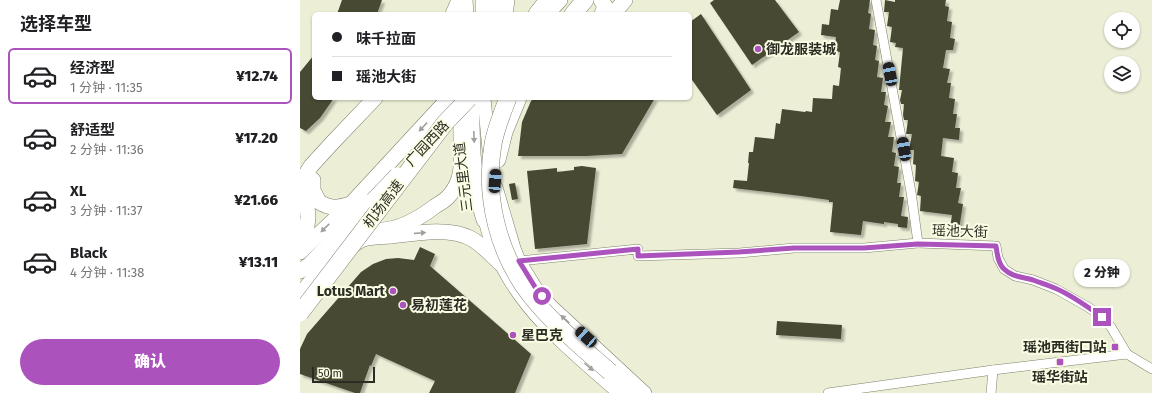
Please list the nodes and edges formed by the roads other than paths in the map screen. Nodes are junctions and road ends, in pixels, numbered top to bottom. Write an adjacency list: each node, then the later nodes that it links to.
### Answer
1 (459, 0): 13 (main road)
2 (464, 0): 14 (main road); 15 (main road)
3 (482, 0): 16 (main road)
4 (491, 0): 17 (main road)
5 (506, 0): 18 (highway)
6 (540, 0): 19 (main road)
7 (548, 0): 20 (highway)
8 (560, 0): 21 (main road)
9 (585, 0): 22 (highway)
10 (601, 0): 23 (main road)
11 (625, 0): 24 (main road)
12 (876, 0): 43 (street, 瑶池大街)
13 (454, 12)
14 (461, 12)
15 (467, 12)
16 (482, 12)
17 (494, 12)
18 (504, 12)
19 (529, 12)
20 (539, 12)
21 (549, 12)
22 (574, 12)
23 (603, 12)
24 (615, 12)
25 (373, 100): 44 (main road)
26 (382, 100): 41 (main road)
27 (448, 100): 41 (main road, 广园西路, one-way to 41)
28 (460, 100): 37 (highway, bridge)
29 (461, 100): 38 (main road)
30 (467, 100): 41 (main road, 广园西路, bridge)
31 (467, 100): 37 (highway, 机场高速, bridge)
32 (472, 100): 42 (main road, 三元里大道, one-way to 42)
33 (484, 100): 40 (main road, 三元里大道)
34 (499, 100): 40 (street)
35 (507, 100): 56 (highway, bridge)
36 (518, 100): 40 (main road)
37 (445, 123): 39 (highway, 机场高速, bridge)
38 (461, 139): 41 (main road); 42 (main road)
39 (407, 173): 50 (highway, bridge); 52 (highway, 机场高速, bridge)
40 (495, 181): 46 (main road, 三元里大道)
41 (355, 209): 45 (main road, 广园西路, one-way to 45); 48 (main road, 广园西路)
42 (484, 220): 47 (main road, 三元里大道)
43 (918, 244): 46 (street); 53 (street, 瑶池大街)
44 (300, 245)
45 (300, 252)
46 (519, 261): 61 (main road, 三元里大道, one-way to 46)
47 (500, 264): 51 (main road, one-way to 47); 58 (main road, 三元里大道, one-way to 58)
48 (304, 268): 49 (main road, 广园西路)
49 (300, 281)
50 (300, 297)
51 (300, 307)
52 (300, 313)
53 (1127, 354): 54 (street); 55 (street)
54 (1152, 369)
55 (993, 370): 57 (street); 64 (street)
56 (610, 372): 59 (highway); 60 (highway)
57 (898, 383): 62 (street); 63 (street)
58 (619, 393)
59 (630, 393)
60 (634, 393)
61 (645, 393)
62 (828, 393)
63 (896, 393)
64 (990, 393)

